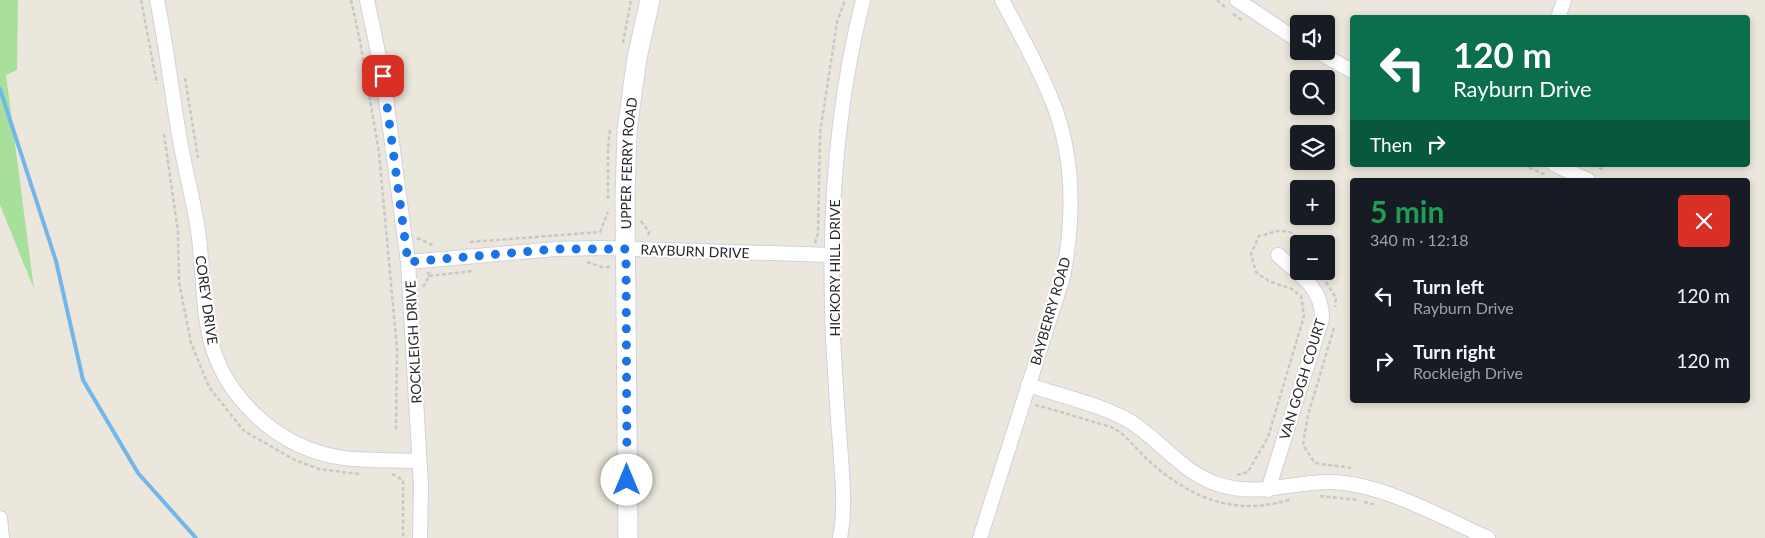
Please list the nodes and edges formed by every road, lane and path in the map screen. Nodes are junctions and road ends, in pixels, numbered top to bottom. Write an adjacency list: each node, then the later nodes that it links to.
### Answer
1 (141, 0): 18 (path)
2 (157, 0): 48 (street, COREY DRIVE)
3 (351, 0): 47 (path)
4 (367, 0): 38 (street, ROCKLEIGH DRIVE)
5 (632, 0): 14 (path)
6 (650, 0): 32 (main road, UPPER FERRY ROAD)
7 (845, 0): 34 (path)
8 (863, 0): 35 (street, HICKORY HILL DRIVE)
9 (1002, 0): 45 (street, BAYBERRY ROAD)
10 (1237, 0): 13 (street)
11 (1564, 0): 12 (street)
12 (1559, 15)
13 (1290, 35)
14 (622, 50)
15 (1333, 60): 16 (street)
16 (1350, 69)
17 (184, 75): 21 (path)
18 (158, 93)
19 (610, 129): 30 (path)
20 (164, 130): 51 (path)
21 (198, 162)
22 (1532, 167): 25 (path)
23 (1597, 167): 24 (path)
24 (1604, 170)
25 (1552, 171): 26 (street)
26 (1580, 178)
27 (638, 216): 33 (path)
28 (415, 231): 31 (path)
29 (1295, 235): 52 (path)
30 (461, 243)
31 (443, 245)
32 (626, 249): 33 (street, RAYBURN DRIVE); 38 (street, RAYBURN DRIVE); 39 (main road, UPPER FERRY ROAD)
33 (647, 249): 34 (street, RAYBURN DRIVE)
34 (813, 254): 35 (street, RAYBURN DRIVE)
35 (832, 254): 62 (street, HICKORY HILL DRIVE)
36 (1278, 255): 53 (street, VAN GOGH COURT)
37 (584, 261): 39 (path)
38 (408, 262): 48 (street, ROCKLEIGH DRIVE)
39 (626, 268): 61 (main road, UPPER FERRY ROAD)
40 (478, 270): 41 (path)
41 (429, 276)
42 (1325, 280): 43 (path)
43 (1335, 315)
44 (1334, 323): 49 (path)
45 (1028, 384): 53 (street); 63 (street, BAYBERRY ROAD)
46 (1035, 405): 55 (path)
47 (396, 430)
48 (420, 461): 60 (street, ROCKLEIGH DRIVE)
49 (1352, 468)
50 (385, 473): 59 (path)
51 (362, 474)
52 (1230, 477)
53 (1268, 490): 64 (street)
54 (1319, 496): 56 (path)
55 (1294, 499)
56 (1377, 506)
57 (0, 518): 58 (street)
58 (2, 538)
59 (403, 538)
60 (420, 538)
61 (628, 538)
62 (840, 538)
63 (980, 538)
64 (1488, 538)

